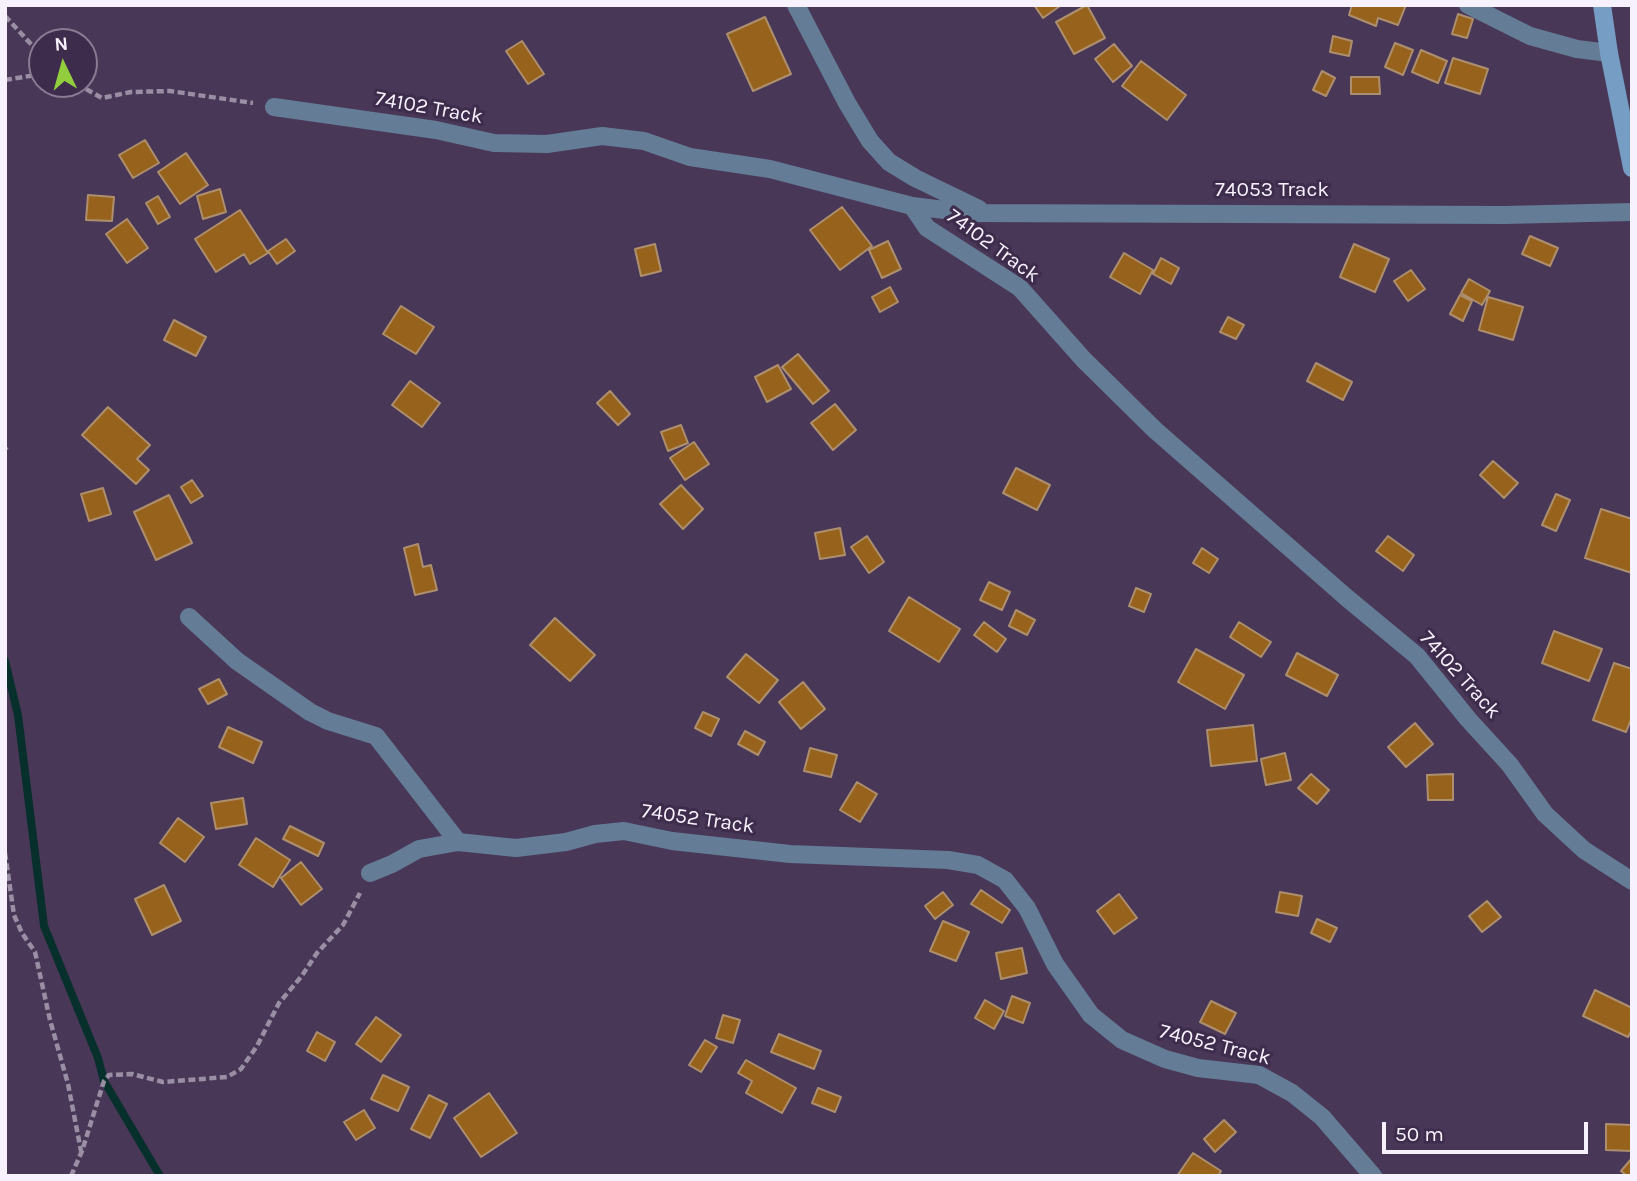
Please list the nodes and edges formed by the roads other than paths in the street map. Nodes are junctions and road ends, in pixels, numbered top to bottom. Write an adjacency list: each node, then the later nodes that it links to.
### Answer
1 (796, 5): 8 (street)
2 (1468, 5): 4 (street)
3 (1602, 5): 4 (street)
4 (1609, 53): 6 (street)
5 (274, 107): 7 (street, 74102 Track)
6 (1632, 167)
7 (912, 206): 8 (street, 74053 Track); 13 (street, 74102 Track)
8 (985, 212): 9 (street, 74053 Track)
9 (1632, 212)
10 (190, 617): 11 (street)
11 (458, 842): 12 (street, 74052 Track); 14 (street, 74052 Track)
12 (370, 873)
13 (1632, 881)
14 (1373, 1176)

